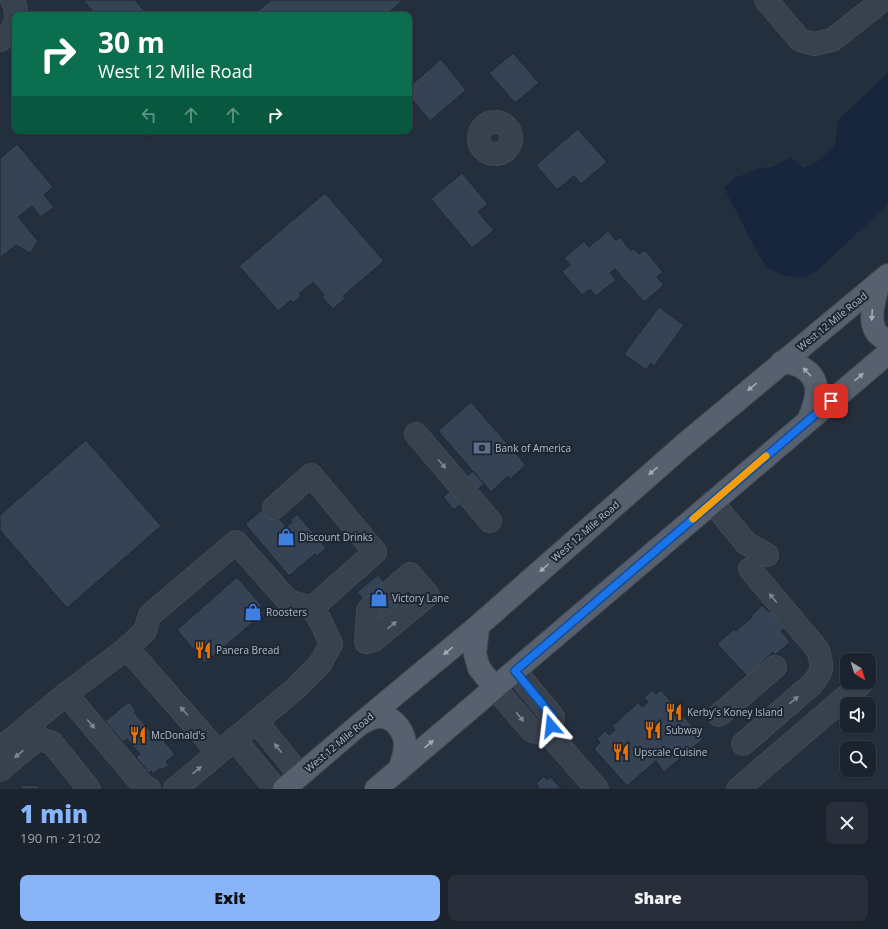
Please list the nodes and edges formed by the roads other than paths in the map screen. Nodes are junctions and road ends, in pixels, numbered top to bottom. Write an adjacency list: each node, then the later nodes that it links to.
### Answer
1 (12, 0): 4 (street)
2 (766, 0): 3 (street)
3 (883, 0)
4 (16, 12)
5 (12, 30): 6 (street)
6 (0, 40)
7 (883, 279): 8 (main road, one-way to 8); 10 (main road, West 12 Mile Road)
8 (888, 340)
9 (888, 353): 11 (main road, one-way to 9)
10 (782, 362): 11 (main road, one-way to 10); 21 (main road, West 12 Mile Road, one-way to 21)
11 (808, 421): 13 (main road)
12 (416, 434): 15 (street, one-way to 15)
13 (712, 502): 16 (street); 26 (main road)
14 (274, 508): 19 (street)
15 (490, 521)
16 (767, 555)
17 (750, 570): 35 (street, one-way to 17)
18 (391, 591): 22 (street, one-way to 18)
19 (312, 608): 23 (street); 24 (street)
20 (370, 608): 22 (street)
21 (478, 626): 27 (main road); 32 (main road, West 12 Mile Road, one-way to 32)
22 (366, 642): 23 (street)
23 (331, 644): 31 (street)
24 (127, 648): 29 (street); 36 (street, one-way to 24)
25 (775, 667): 30 (street)
26 (515, 671): 27 (main road); 34 (street)
27 (495, 688): 34 (street, one-way to 34); 39 (main road, one-way to 27)
28 (854, 689): 47 (street)
29 (66, 694): 33 (street); 42 (street, one-way to 42)
30 (719, 715)
31 (256, 721): 36 (street); 40 (street, one-way to 31)
32 (360, 724): 39 (main road); 40 (main road, West 12 Mile Road)
33 (34, 732): 37 (street); 38 (street, one-way to 38); 41 (street)
34 (550, 735): 46 (street)
35 (743, 744)
36 (226, 746): 43 (street, one-way to 36); 44 (street)
37 (0, 749)
38 (0, 770)
39 (400, 770): 45 (main road)
40 (292, 782)
41 (89, 789)
42 (149, 789)
43 (175, 789)
44 (276, 789)
45 (376, 789)
46 (597, 789)
47 (738, 789)

